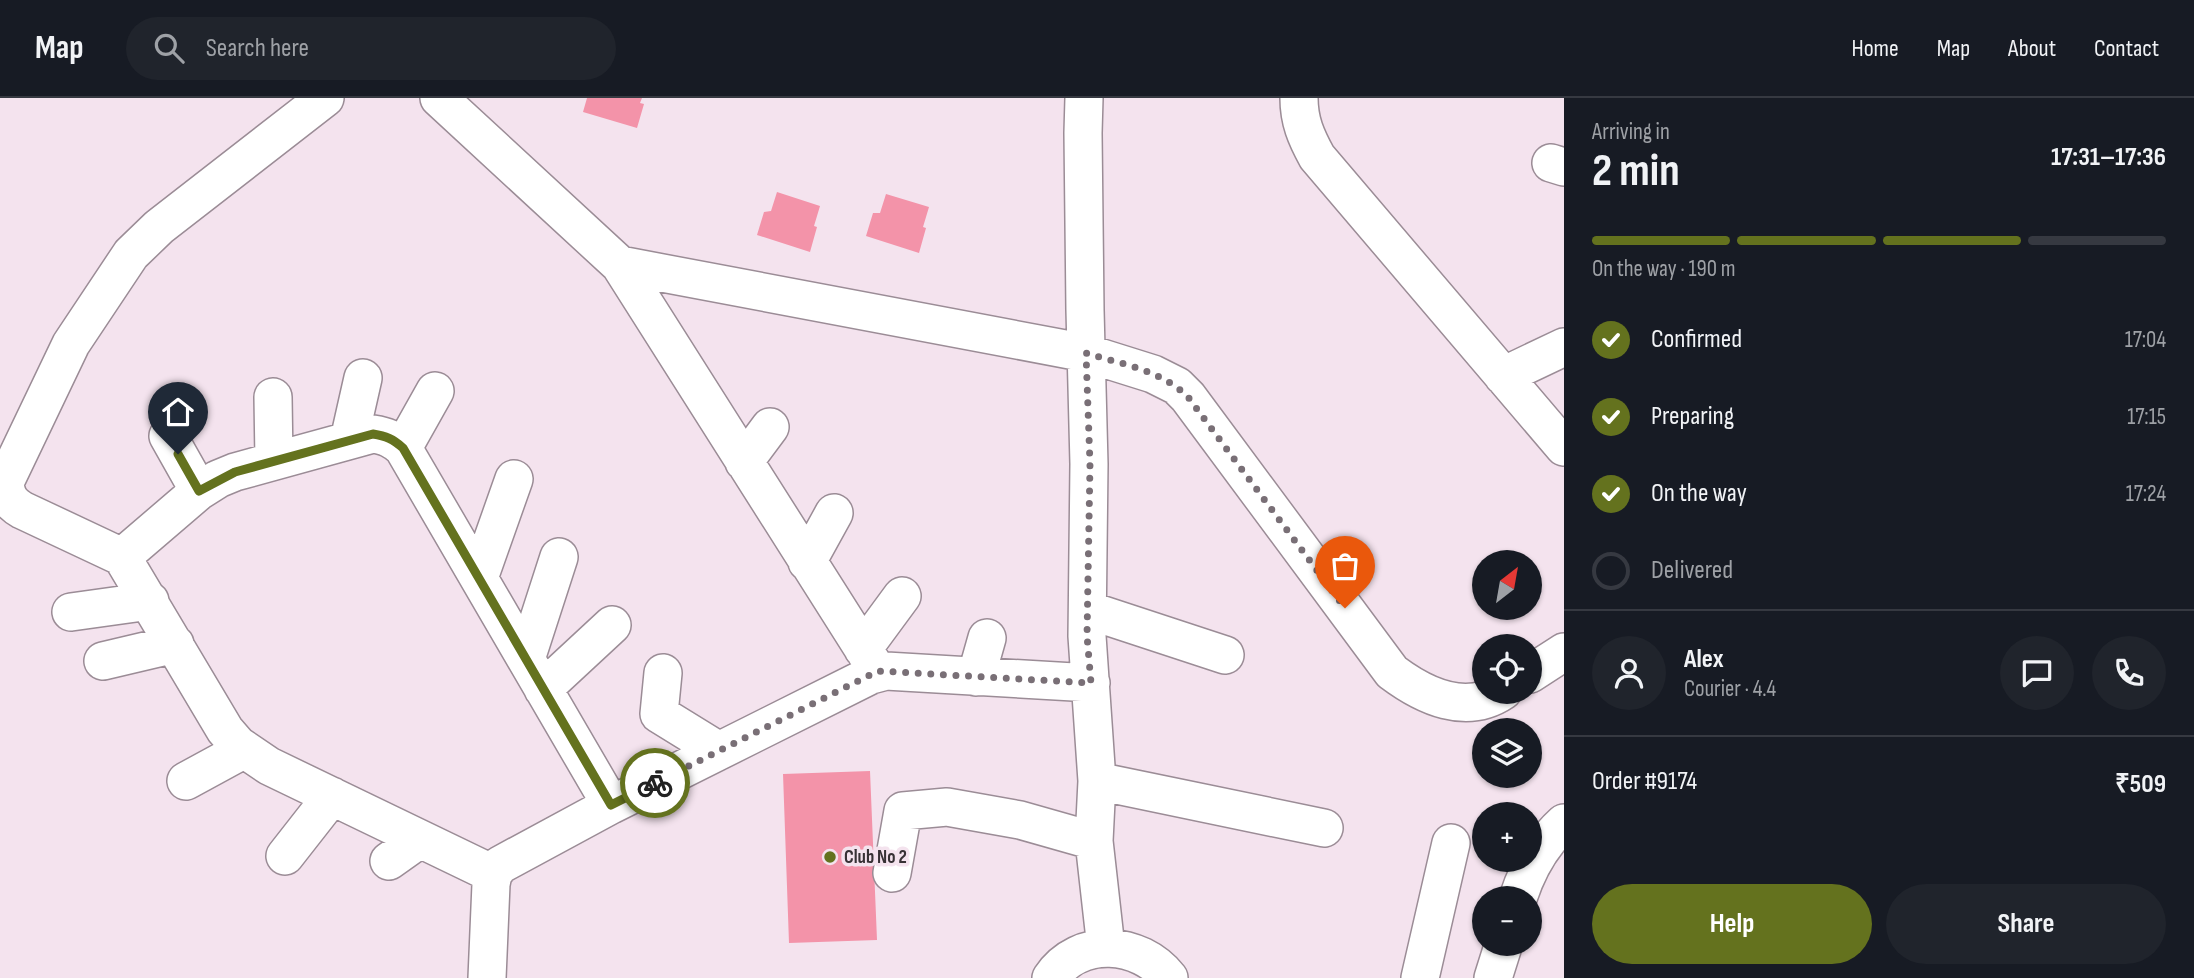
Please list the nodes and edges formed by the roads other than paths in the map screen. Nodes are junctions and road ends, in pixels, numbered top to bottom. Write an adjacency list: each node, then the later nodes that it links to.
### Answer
1 (325, 98): 22 (street)
2 (439, 98): 5 (street)
3 (1084, 98): 7 (street)
4 (1299, 98): 8 (street)
5 (620, 265): 7 (street); 18 (street)
6 (1564, 347): 8 (street)
7 (1086, 353): 28 (street); 42 (street)
8 (1503, 376): 15 (street)
9 (363, 378): 14 (street)
10 (435, 391): 16 (street)
11 (273, 397): 17 (street)
12 (770, 427): 18 (street)
13 (167, 436): 20 (street)
14 (349, 440): 16 (street); 17 (street)
15 (1564, 447)
16 (403, 448): 25 (street)
17 (274, 461): 20 (street)
18 (744, 462): 24 (street)
19 (514, 479): 25 (street)
20 (199, 491): 22 (street)
21 (834, 513): 24 (street)
22 (122, 557): 27 (street)
23 (559, 557): 39 (street)
24 (807, 562): 35 (street)
25 (479, 578): 39 (street)
26 (902, 596): 35 (street)
27 (150, 601): 29 (street); 32 (street)
28 (1088, 610): 34 (street); 41 (street)
29 (71, 612)
30 (612, 625): 39 (street)
31 (987, 638): 40 (street)
32 (175, 644): 36 (street); 43 (street)
33 (1564, 652): 37 (street)
34 (1224, 655)
35 (870, 660): 40 (street); 44 (street)
36 (103, 661)
37 (1542, 666)
38 (663, 673): 44 (street)
39 (534, 674): 48 (street)
40 (976, 677): 41 (street)
41 (1091, 683): 46 (street)
42 (1472, 704)
43 (243, 750): 45 (street); 47 (street)
44 (719, 751): 48 (street)
45 (186, 781)
46 (1097, 781): 50 (street); 52 (street)
47 (332, 796): 51 (street); 54 (street)
48 (611, 805): 57 (street)
49 (1564, 823): 58 (street)
50 (1324, 828)
51 (420, 839): 55 (street); 57 (street)
52 (1094, 841): 56 (street); 59 (street)
53 (1451, 843): 64 (street)
54 (285, 856)
55 (389, 862)
56 (892, 873)
57 (493, 874): 61 (street)
58 (1522, 886)
59 (1106, 948): 62 (street); 63 (street)
60 (1500, 956): 65 (street)
61 (487, 978)
62 (1051, 978)
63 (1169, 978)
64 (1420, 978)
65 (1493, 978)

